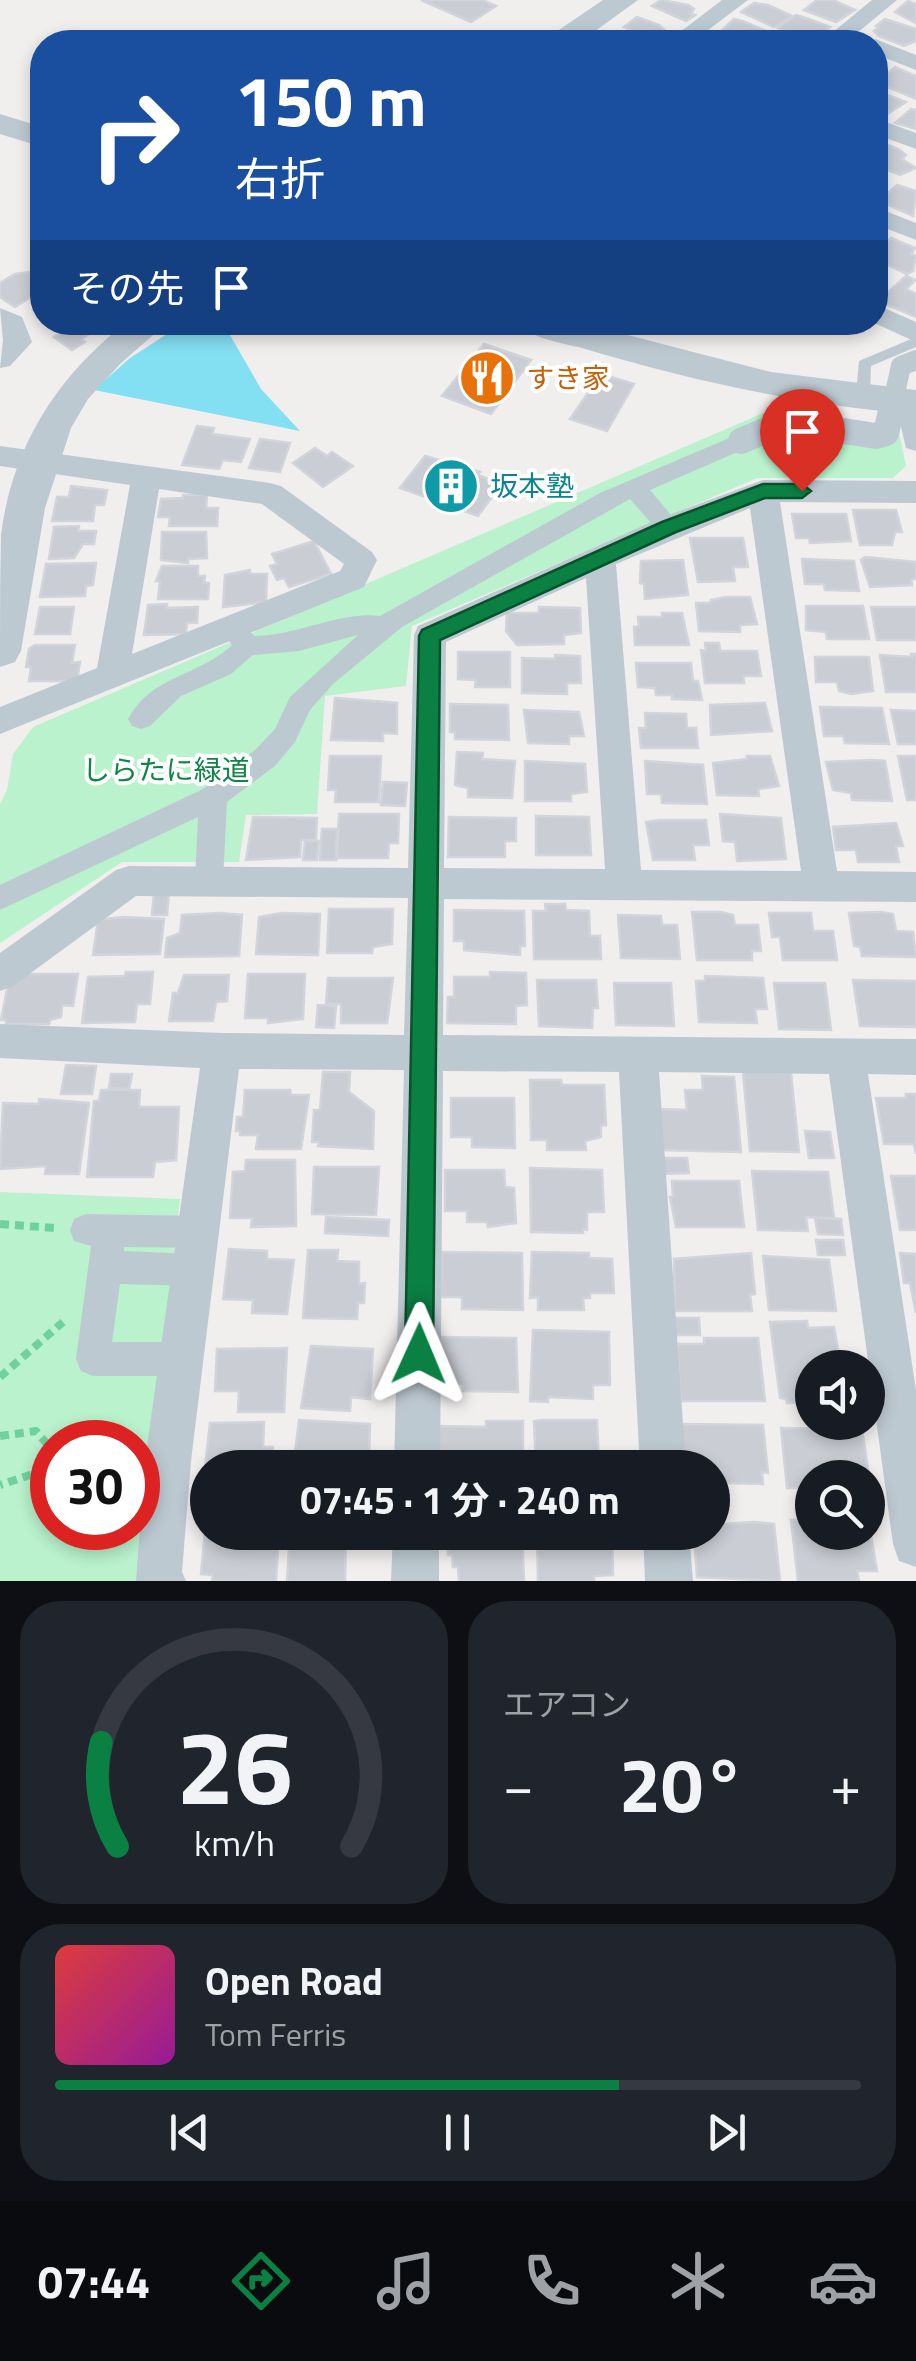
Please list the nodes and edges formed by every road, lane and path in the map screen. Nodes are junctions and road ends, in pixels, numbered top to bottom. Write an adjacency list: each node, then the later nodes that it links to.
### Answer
1 (623, 0): 4 (street)
2 (737, 0): 5 (street)
3 (886, 0): 6 (street)
4 (579, 30)
5 (695, 30)
6 (857, 30)
7 (888, 51): 8 (street)
8 (916, 63)
9 (0, 123): 11 (street)
10 (888, 130): 12 (street)
11 (30, 134)
12 (916, 142)
13 (888, 220): 14 (street)
14 (916, 232)
15 (0, 317): 21 (street)
16 (888, 319): 17 (street)
17 (916, 333)
18 (134, 335): 26 (street)
19 (577, 335): 23 (street)
20 (916, 342): 23 (lane)
21 (0, 359)
22 (916, 360): 28 (street, bridge)
23 (863, 380): 24 (street)
24 (912, 402): 25 (street)
25 (916, 441)
26 (18, 458): 27 (street); 36 (street)
27 (146, 478): 35 (street); 37 (street)
28 (634, 488): 31 (street); 33 (street)
29 (763, 491): 30 (street); 31 (street); 44 (street)
30 (916, 492)
31 (669, 527): 32 (street)
32 (600, 558): 33 (street); 42 (street)
33 (452, 607): 34 (street); 43 (street)
34 (386, 627): 35 (street); 40 (street)
35 (240, 636): 37 (street); 38 (street)
36 (0, 651)
37 (112, 676): 39 (street)
38 (141, 719)
39 (0, 722)
40 (214, 797): 41 (street); 46 (street)
41 (208, 880): 43 (street); 47 (street)
42 (624, 883): 43 (street); 44 (street)
43 (428, 884): 50 (street)
44 (821, 884): 45 (street)
45 (916, 887)
46 (0, 898)
47 (0, 974)
48 (0, 1041): 49 (street)
49 (222, 1051): 50 (street); 56 (street)
50 (424, 1052): 52 (street); 62 (street)
51 (846, 1056): 52 (street); 53 (street); 65 (street)
52 (638, 1057): 63 (street)
53 (916, 1057)
54 (0, 1224): 55 (path)
55 (98, 1230): 56 (street); 57 (street)
56 (196, 1251): 57 (street); 59 (street)
57 (106, 1267): 59 (street)
58 (67, 1310): 60 (path)
59 (182, 1359): 68 (street)
60 (0, 1377)
61 (0, 1436): 64 (path)
62 (417, 1450)
63 (661, 1450)
64 (0, 1485)
65 (916, 1544)
66 (416, 1550): 69 (street)
67 (667, 1550): 70 (street)
68 (162, 1581)
69 (415, 1581)
70 (670, 1581)

